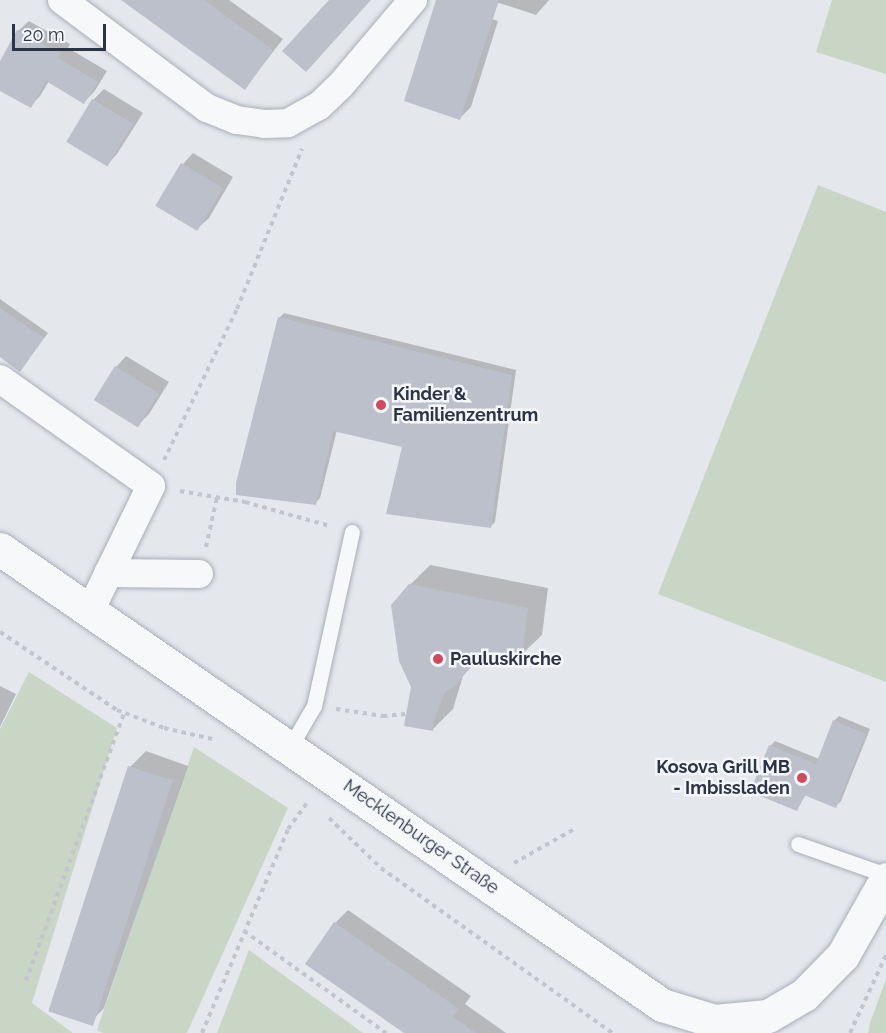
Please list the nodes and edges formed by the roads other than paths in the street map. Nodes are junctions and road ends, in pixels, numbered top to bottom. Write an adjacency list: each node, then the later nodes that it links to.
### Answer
1 (62, 0): 2 (street)
2 (413, 0)
3 (0, 379): 6 (street)
4 (351, 532): 9 (lane)
5 (0, 549): 8 (street, Mecklenburger Straße)
6 (108, 573): 7 (street); 8 (street)
7 (199, 574)
8 (90, 610): 9 (street, Mecklenburger Straße)
9 (290, 747): 12 (street, Mecklenburger Straße)
10 (798, 844): 11 (lane)
11 (886, 877): 12 (street)
12 (772, 1027)

